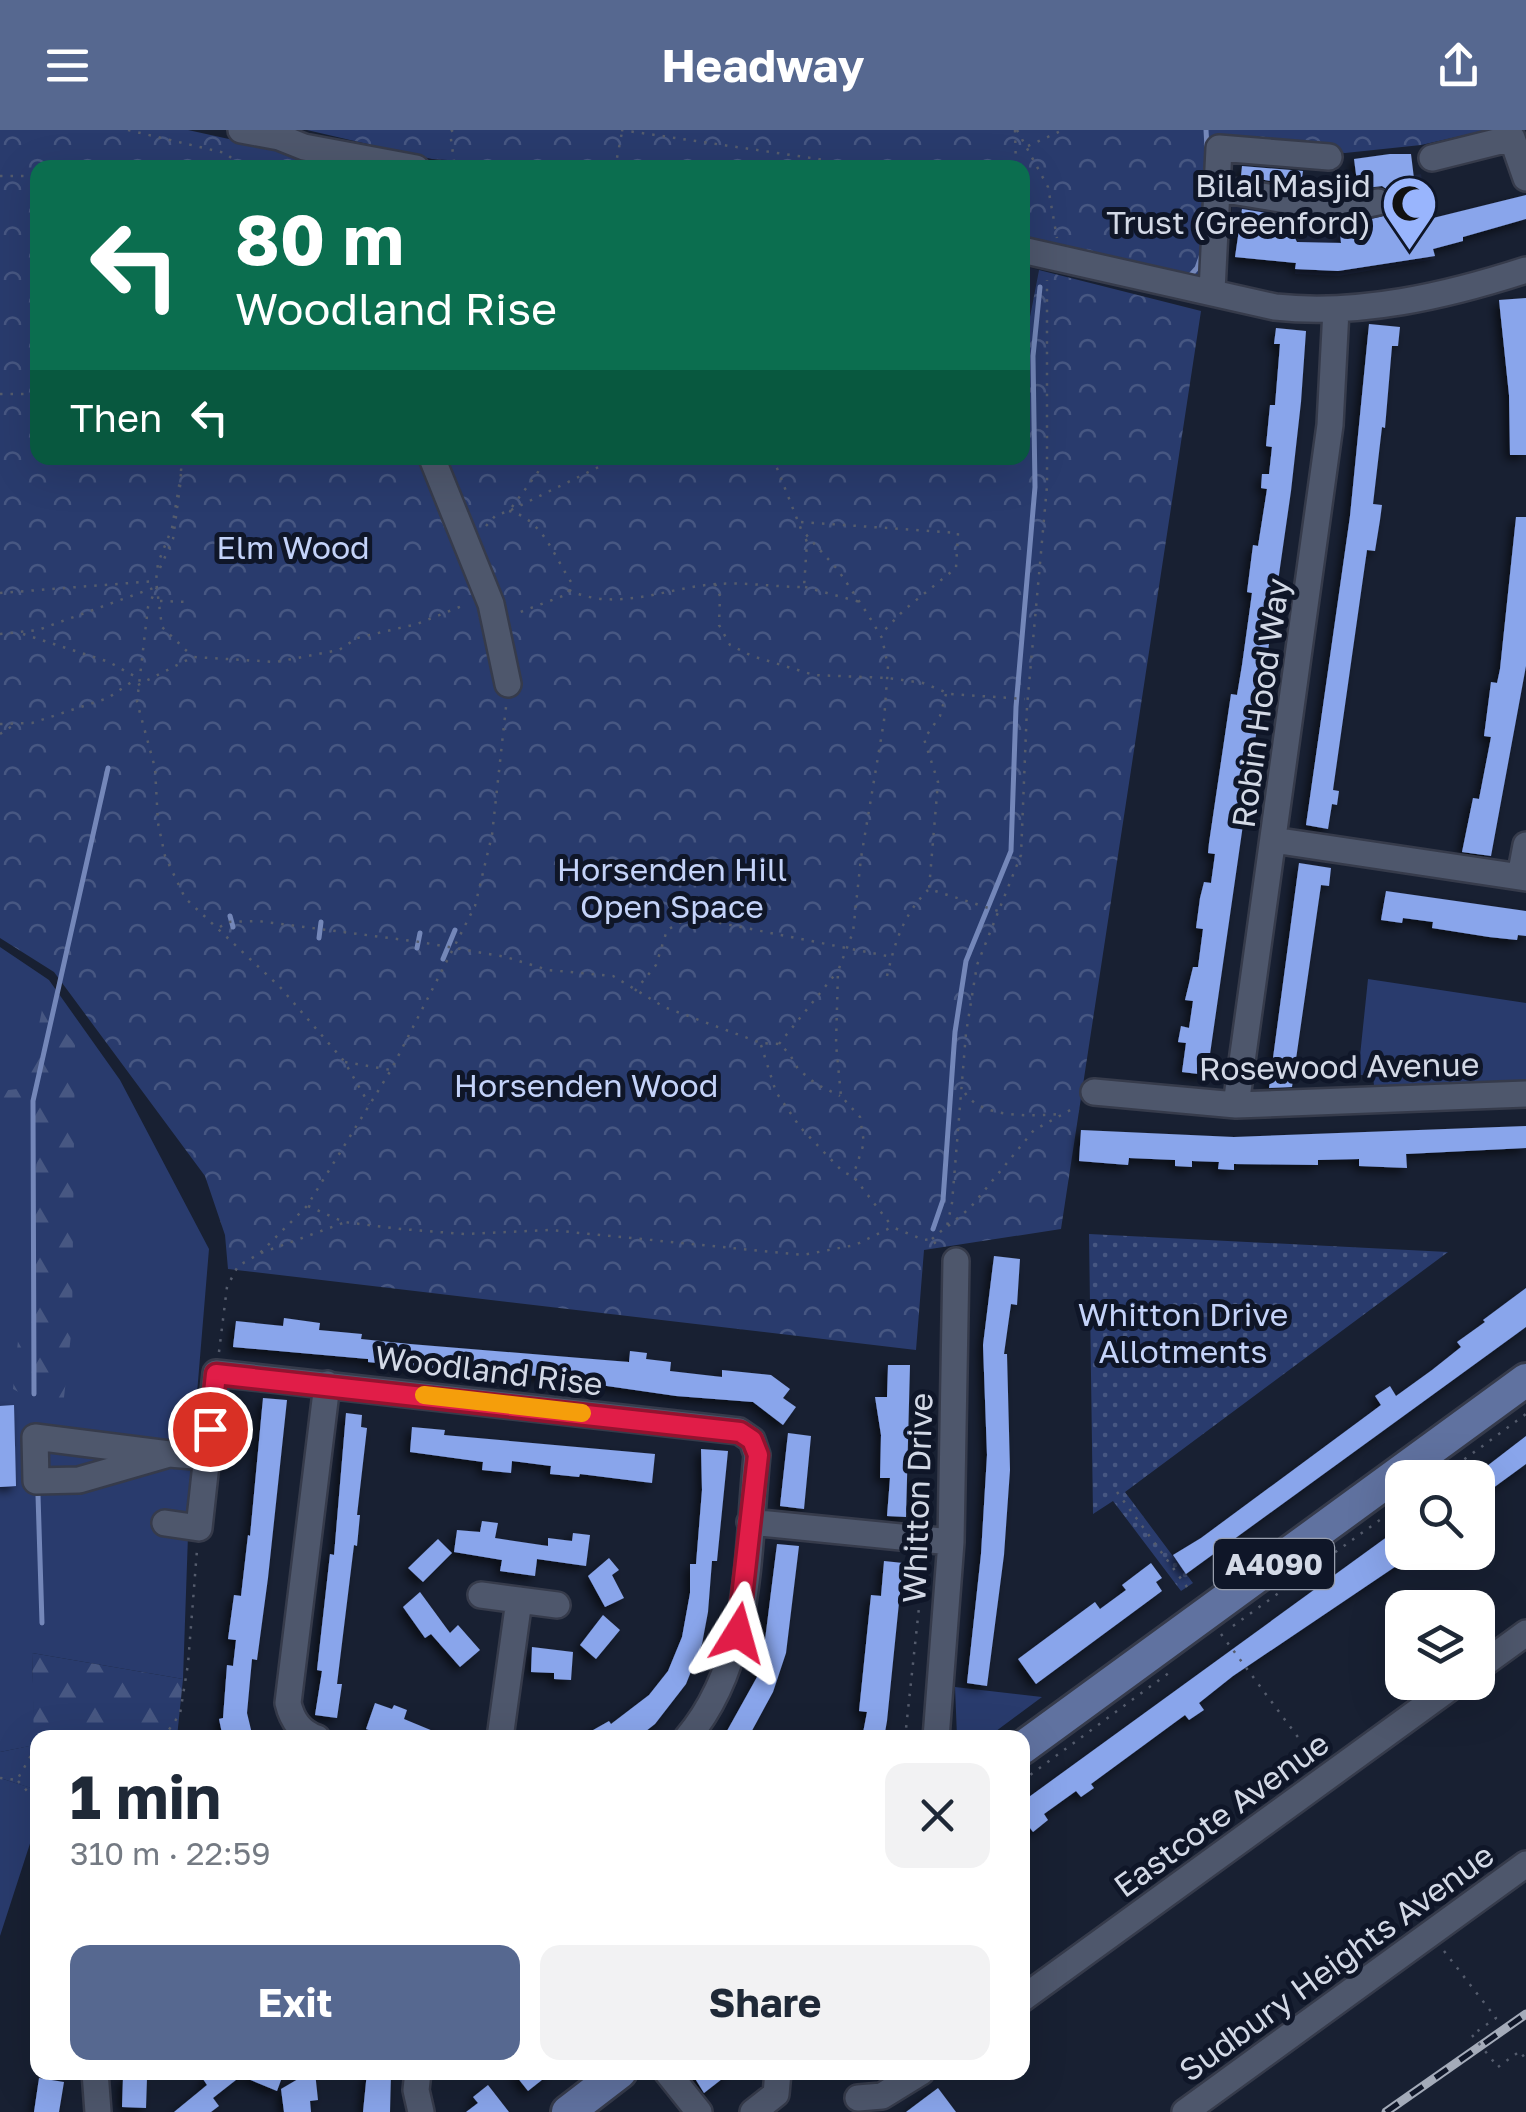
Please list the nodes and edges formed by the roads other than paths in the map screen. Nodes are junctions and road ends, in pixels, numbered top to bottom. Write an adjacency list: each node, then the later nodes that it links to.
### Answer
1 (241, 130): 2 (street)
2 (307, 157): 5 (street)
3 (1329, 158): 7 (street)
4 (1432, 158): 6 (street)
5 (337, 160)
6 (1526, 178)
7 (1219, 189): 8 (street); 11 (street)
8 (1378, 202)
9 (1030, 252): 11 (street)
10 (1526, 270): 12 (street)
11 (1212, 291): 12 (street)
12 (1336, 310): 15 (street, Robin Hood Way)
13 (435, 465): 14 (street)
14 (508, 684)
15 (1273, 840): 17 (street); 20 (street, Robin Hood Way)
16 (1526, 844): 17 (street)
17 (1523, 878)
18 (1094, 1092): 20 (street, Rosewood Avenue)
19 (1526, 1094): 20 (street, Rosewood Avenue)
20 (1236, 1105)
21 (947, 1254): 28 (street, Whitton Drive)
22 (1526, 1380): 39 (main road, A4090)
23 (327, 1384): 25 (street, Woodland Rise); 26 (street, Woodland Rise); 35 (street)
24 (170, 1454): 24 (street); 25 (street)
25 (207, 1457): 27 (street)
26 (750, 1522): 28 (street); 37 (street)
27 (165, 1523)
28 (939, 1540): 38 (street, Whitton Drive)
29 (482, 1595): 30 (street)
30 (519, 1600): 31 (street); 36 (street)
31 (557, 1605)
32 (1526, 1633): 33 (street)
33 (1495, 1656)
34 (1433, 1700): 41 (street, Eastcote Avenue)
35 (302, 1730)
36 (501, 1730)
37 (694, 1730)
38 (936, 1730)
39 (1030, 1743)
40 (1526, 1864): 54 (street, Sudbury Heights Avenue)
41 (1030, 1993)
42 (96, 2080): 49 (street)
43 (417, 2080): 50 (street)
44 (610, 2080): 51 (main road)
45 (673, 2080): 52 (street)
46 (777, 2080): 53 (street)
47 (909, 2080): 48 (street)
48 (858, 2094)
49 (98, 2112)
50 (422, 2112)
51 (568, 2112)
52 (699, 2112)
53 (753, 2112)
54 (1185, 2112)

